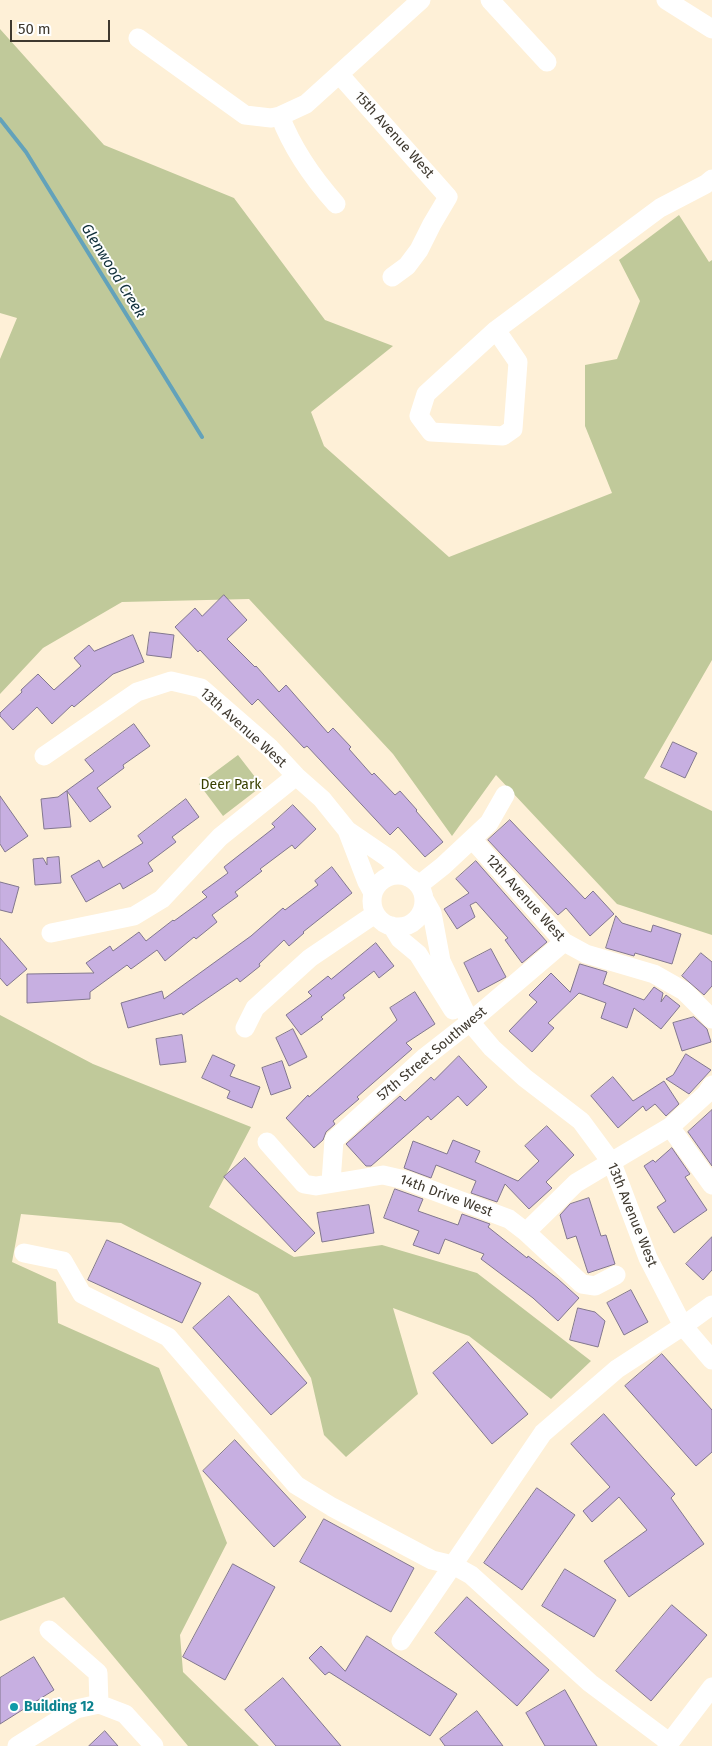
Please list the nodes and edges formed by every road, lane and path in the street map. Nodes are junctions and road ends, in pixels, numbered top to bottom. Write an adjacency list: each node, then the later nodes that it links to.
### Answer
1 (421, 0): 7 (street)
2 (490, 0): 6 (street)
3 (666, 0): 4 (street)
4 (712, 29)
5 (138, 38): 8 (street)
6 (547, 62)
7 (339, 74): 8 (street); 11 (street, 15th Avenue West)
8 (280, 116): 10 (street)
9 (712, 179): 12 (street)
10 (336, 204)
11 (392, 277)
12 (496, 330): 12 (street)
13 (44, 756): 14 (street, 13th Avenue West)
14 (296, 776): 16 (street, 13th Avenue West); 22 (street)
15 (505, 795): 17 (street)
16 (347, 830): 18 (street, 13th Avenue West); 19 (street, 13th Avenue West)
17 (472, 840): 18 (street); 23 (street, 12th Avenue West)
18 (417, 887): 19 (street); 21 (street); 25 (street, 13th Avenue West)
19 (373, 892): 20 (street)
20 (375, 914): 21 (street); 26 (street)
21 (392, 926): 25 (street, 13th Avenue West)
22 (51, 933)
23 (564, 942): 24 (street, 12th Avenue West); 25 (street, 57th Street Southwest)
24 (712, 1019)
25 (470, 1022): 30 (street, 13th Avenue West); 31 (street, 57th Street Southwest)
26 (246, 1028)
27 (712, 1085): 28 (street)
28 (670, 1127): 30 (street); 32 (street)
29 (267, 1142): 31 (street, 14th Drive West)
30 (612, 1163): 33 (street); 37 (street, 13th Avenue West)
31 (331, 1182): 33 (street, 14th Drive West)
32 (712, 1185)
33 (526, 1232): 35 (street, 14th Drive West)
34 (24, 1253): 39 (street)
35 (616, 1275)
36 (712, 1305): 37 (street)
37 (683, 1326): 38 (street, 13th Avenue West); 39 (street)
38 (712, 1360)
39 (453, 1565): 41 (street); 45 (street)
40 (49, 1630): 43 (street)
41 (401, 1641)
42 (712, 1687): 45 (street)
43 (99, 1704): 44 (street); 46 (street)
44 (28, 1743)
45 (668, 1744)
46 (154, 1746)

